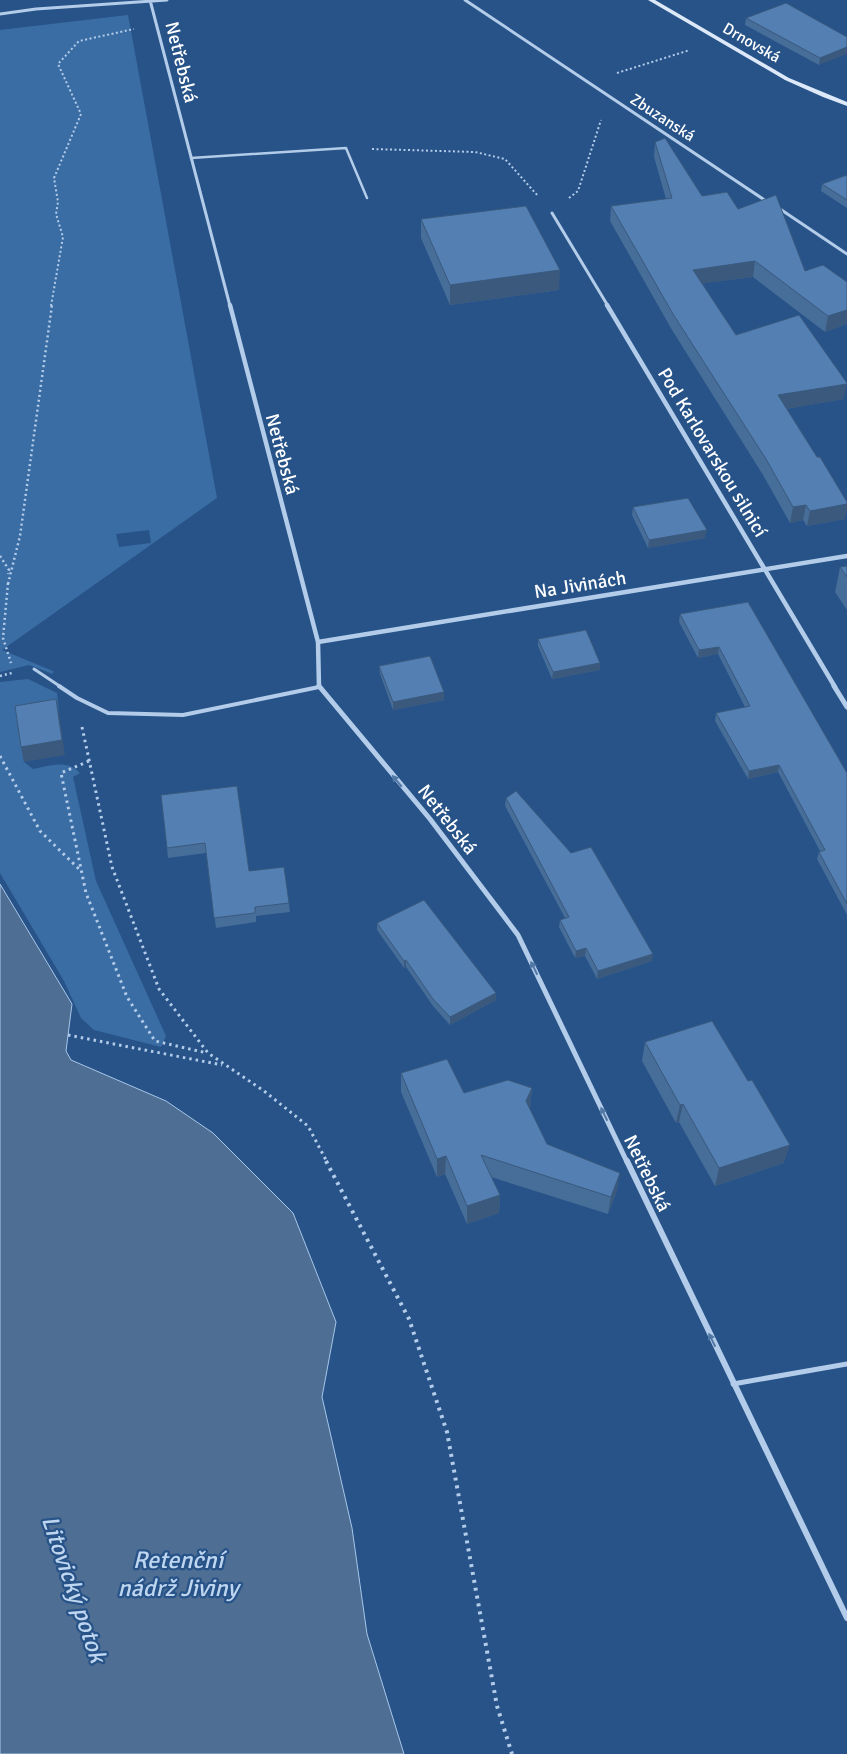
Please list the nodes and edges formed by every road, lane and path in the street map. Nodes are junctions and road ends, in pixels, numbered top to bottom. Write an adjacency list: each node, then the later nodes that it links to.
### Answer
1 (166, 0): 4 (street)
2 (465, 0): 8 (street, Zbuzanská)
3 (652, 0): 10 (main road, Drnovská)
4 (150, 1): 5 (street); 12 (street, Netřebská)
5 (0, 14)
6 (139, 28): 19 (path)
7 (673, 56): 8 (path)
8 (588, 82): 9 (street, Zbuzanská)
9 (609, 97): 14 (path); 15 (street, Zbuzanská)
10 (846, 104)
11 (346, 148): 12 (lane); 13 (lane); 14 (path)
12 (191, 158): 20 (street, Netřebská)
13 (367, 198)
14 (552, 212): 18 (street, Pod Karlovarskou silnicí)
15 (847, 254)
16 (0, 556): 19 (path)
17 (847, 556): 18 (street, Na Jivinách)
18 (765, 569): 20 (street, Na Jivinách); 24 (street, Pod Karlovarskou silnicí)
19 (8, 584): 22 (path)
20 (318, 642): 23 (street, Netřebská)
21 (34, 669): 23 (lane)
22 (14, 673)
23 (319, 687): 31 (street, Netřebská, one-way to 23)
24 (847, 707)
25 (0, 756): 26 (path)
26 (82, 872): 28 (path); 28 (path)
27 (68, 1035): 29 (path)
28 (208, 1053): 29 (path)
29 (225, 1065): 33 (path)
30 (847, 1364): 31 (lane)
31 (733, 1384): 32 (street, Netřebská)
32 (847, 1618)
33 (512, 1754)

